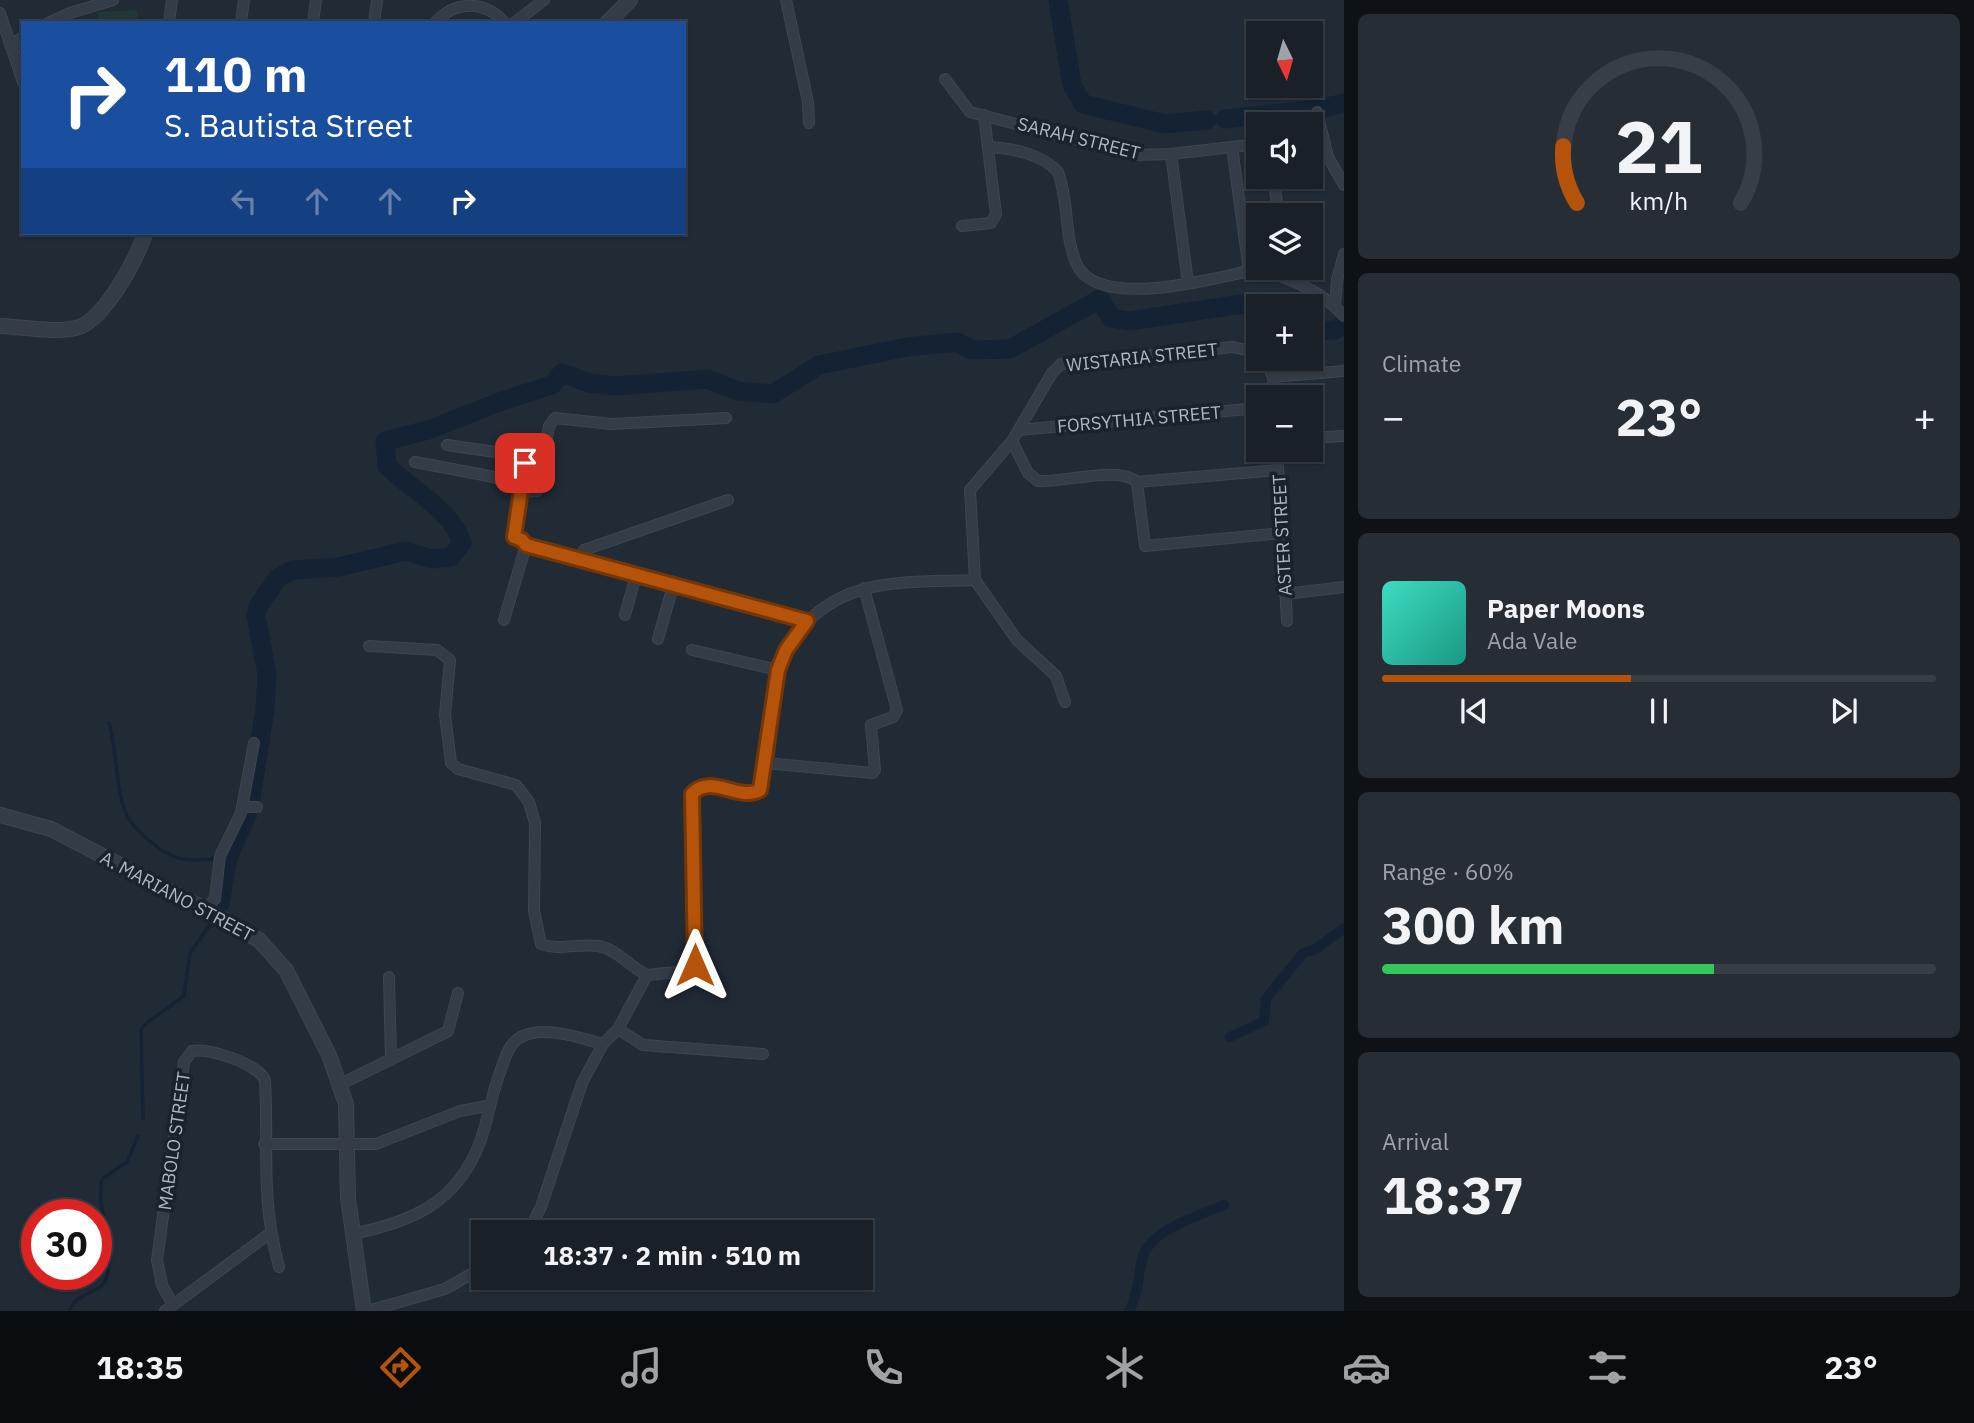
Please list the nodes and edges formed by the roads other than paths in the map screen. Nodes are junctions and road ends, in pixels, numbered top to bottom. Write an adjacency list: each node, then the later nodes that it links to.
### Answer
1 (113, 0): 10 (street)
2 (172, 0): 11 (street)
3 (244, 0): 12 (street)
4 (316, 0): 13 (street)
5 (377, 0): 14 (street)
6 (544, 0): 17 (street)
7 (630, 0): 18 (street)
8 (786, 0): 24 (street)
9 (0, 13): 20 (street)
10 (53, 21)
11 (169, 21)
12 (241, 21)
13 (313, 21)
14 (374, 21)
15 (436, 21): 16 (street)
16 (503, 21)
17 (517, 21)
18 (609, 21)
19 (21, 38): 20 (street)
20 (10, 45): 21 (street)
21 (21, 76)
22 (945, 79): 23 (street, SARAH STREET)
23 (984, 115): 27 (street); 29 (street, SARAH STREET)
24 (809, 124)
25 (1323, 137): 30 (street)
26 (1246, 145): 28 (street, SARAH STREET)
27 (989, 147): 31 (street); 37 (street)
28 (1232, 147): 29 (street, SARAH STREET); 33 (street)
29 (1171, 155): 37 (street)
30 (1344, 185)
31 (962, 226)
32 (144, 235): 40 (street)
33 (1246, 249)
34 (1344, 254): 38 (street)
35 (1246, 272): 37 (street)
36 (1296, 280): 38 (street)
37 (1188, 283)
38 (1335, 306): 39 (street)
39 (1344, 316)
40 (0, 326)
41 (1246, 351): 48 (street, WISTARIA STREET)
42 (1271, 371): 44 (street)
43 (1344, 371): 44 (street)
44 (1273, 376): 45 (street)
45 (1273, 385)
46 (1246, 409): 48 (street, FORSYTHIA STREET)
47 (726, 418): 57 (street)
48 (1019, 430): 51 (street)
49 (1344, 436): 50 (street)
50 (1323, 437)
51 (1012, 441): 56 (street); 63 (street)
52 (447, 445): 57 (street)
53 (415, 461): 57 (street)
54 (1278, 462): 55 (street, ASTER STREET)
55 (1278, 470): 56 (street); 59 (street, ASTER STREET)
56 (1137, 482): 59 (street)
57 (521, 492): 60 (street)
58 (728, 500): 61 (street)
59 (1282, 533): 67 (street, ASTER STREET)
60 (526, 545): 61 (street); 69 (street)
61 (580, 560): 62 (street)
62 (636, 575): 64 (street); 68 (street)
63 (975, 580): 66 (street); 76 (street)
64 (673, 586): 70 (street); 72 (street)
65 (1344, 587): 67 (street)
66 (864, 588): 70 (street); 78 (street)
67 (1285, 593): 71 (street, ASTER STREET)
68 (625, 615)
69 (504, 620)
70 (807, 621): 75 (street)
71 (1287, 621)
72 (658, 639)
73 (369, 646): 81 (street)
74 (692, 650): 75 (street)
75 (778, 670): 78 (street)
76 (1065, 702)
77 (254, 743): 80 (street)
78 (765, 763): 81 (street)
79 (0, 815): 80 (street, A. MARIANO STREET)
80 (211, 913): 88 (street, A. MARIANO STREET)
81 (647, 975): 84 (street)
82 (389, 977): 87 (street)
83 (458, 993): 87 (street)
84 (618, 1029): 85 (street); 86 (street)
85 (603, 1044): 89 (street); 92 (street)
86 (763, 1054)
87 (391, 1060): 88 (street)
88 (341, 1084): 91 (street, A. MARIANO STREET)
89 (487, 1107): 91 (street); 94 (street)
90 (264, 1144): 91 (street); 93 (street); 97 (street, MABOLO STREET)
91 (345, 1146): 94 (street, A. MARIANO STREET)
92 (534, 1220)
93 (270, 1234): 95 (street); 97 (street)
94 (352, 1234): 98 (street, A. MARIANO STREET)
95 (279, 1267)
96 (471, 1274): 98 (street)
97 (169, 1308)
98 (366, 1311)

